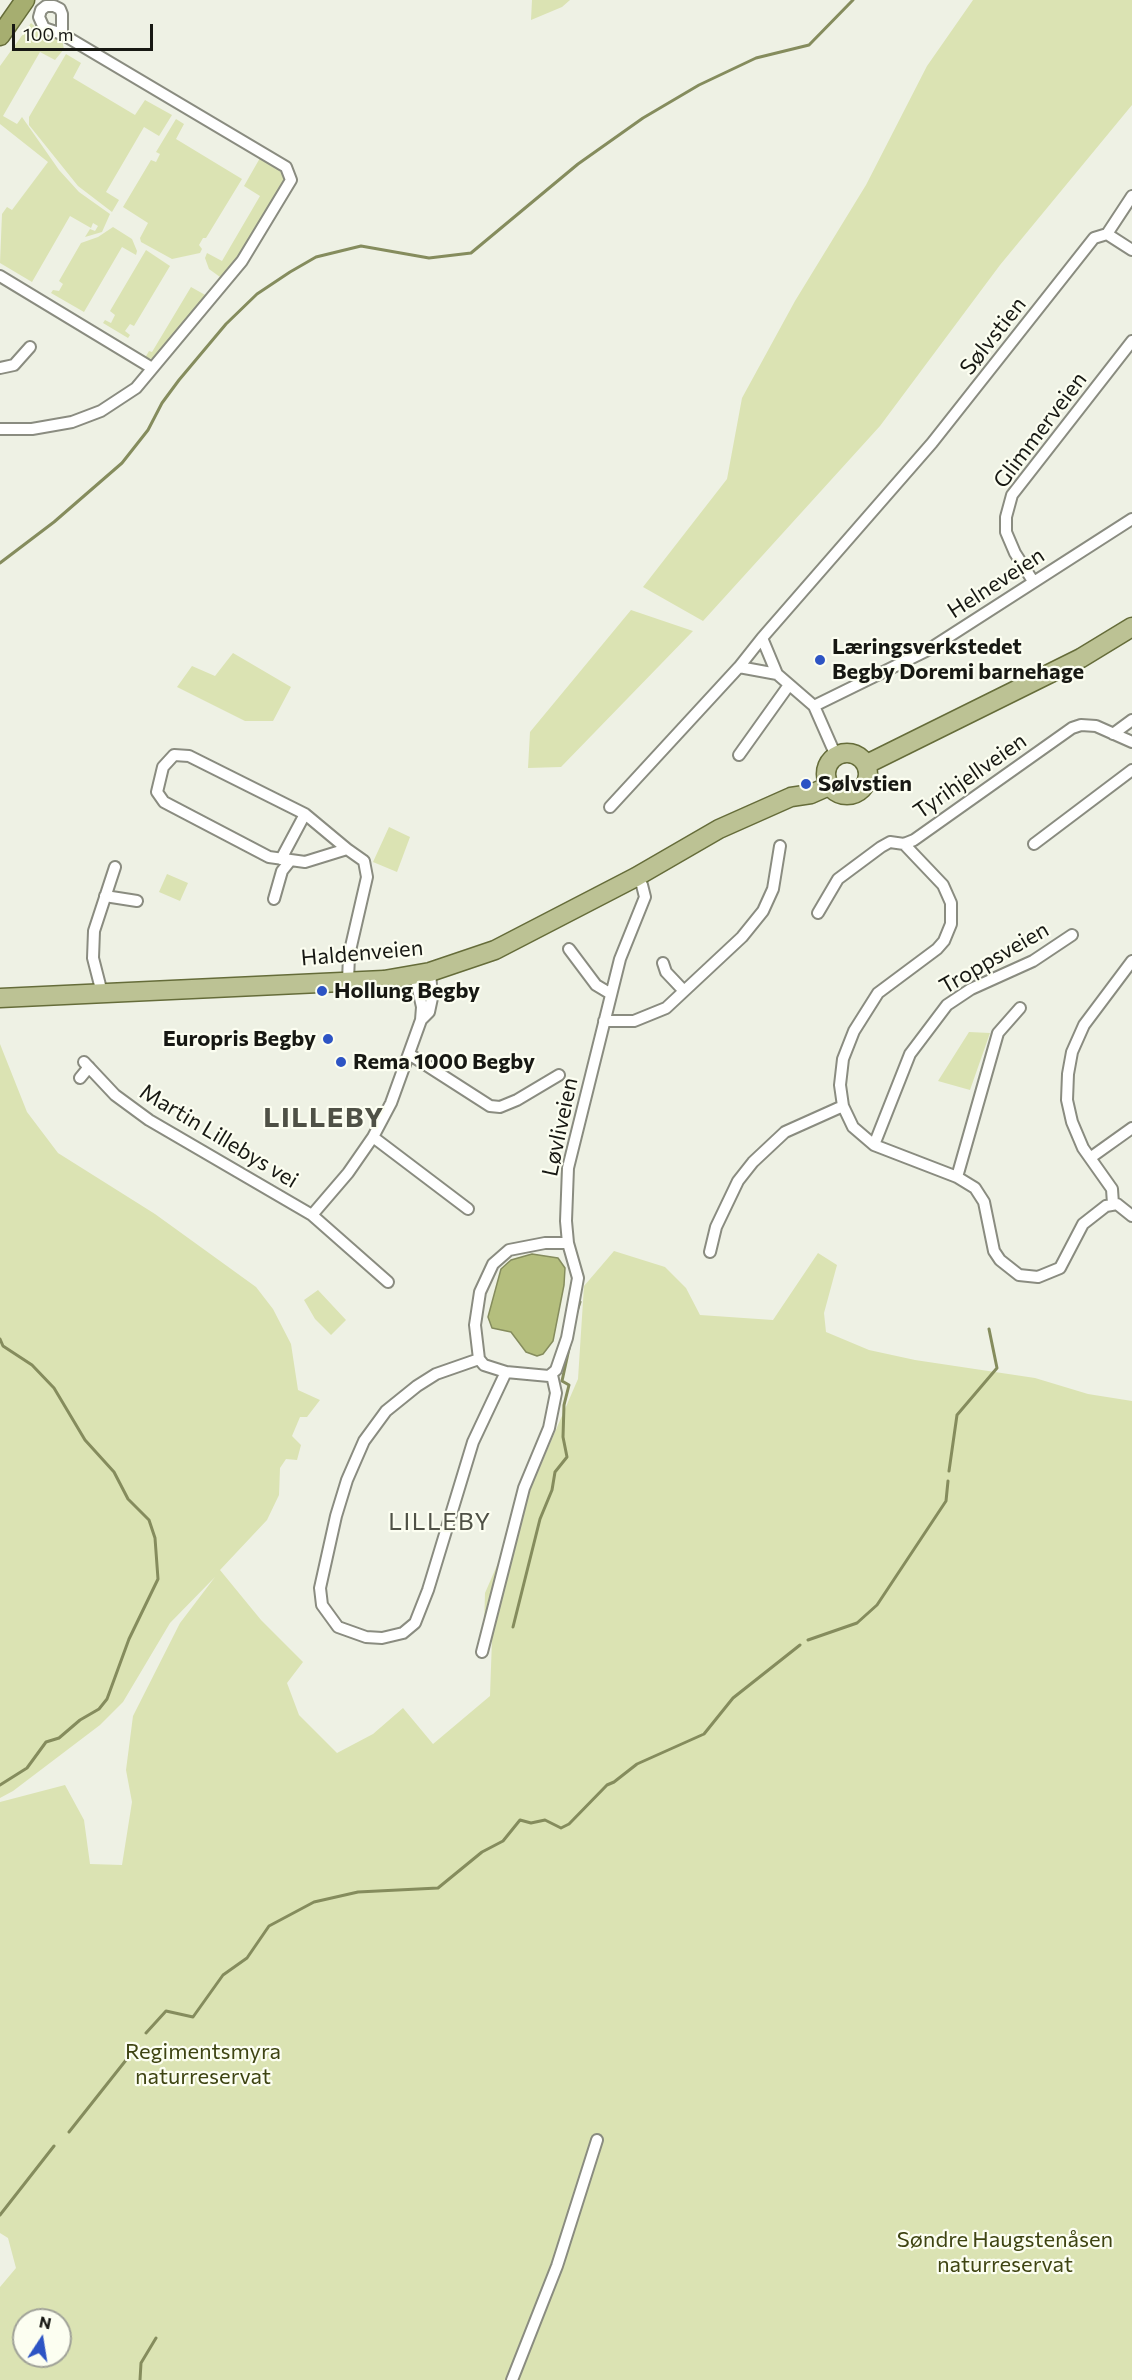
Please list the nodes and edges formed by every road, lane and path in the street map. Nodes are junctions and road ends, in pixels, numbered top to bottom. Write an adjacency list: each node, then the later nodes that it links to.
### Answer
1 (14, 0): 3 (highway)
2 (25, 0): 5 (highway)
3 (0, 22)
4 (62, 34): 13 (street)
5 (0, 36)
6 (1132, 196): 7 (street, Sølvstien)
7 (1107, 234): 8 (street); 18 (street, Sølvstien)
8 (1132, 250)
9 (0, 276): 13 (street)
10 (1132, 341): 16 (street, Glimmerveien)
11 (30, 347): 12 (street)
12 (0, 368)
13 (152, 368): 14 (street)
14 (0, 429)
15 (1132, 519): 16 (street, Helneveien)
16 (1033, 581): 22 (street, Helneveien)
17 (1132, 627): 28 (main road)
18 (762, 638): 19 (street, Sølvstien); 20 (street)
19 (739, 667): 20 (street); 31 (street, Sølvstien)
20 (777, 674): 21 (street)
21 (789, 685): 22 (street); 26 (street)
22 (814, 706): 27 (street)
23 (1132, 720): 24 (street)
24 (1113, 734): 25 (street, Tyrihjellveien); 34 (street, Tyrihjellveien)
25 (1132, 742)
26 (739, 754)
27 (836, 756): 28 (main road); 30 (main road)
28 (867, 764): 30 (main road)
29 (1132, 770): 33 (street)
30 (830, 786): 39 (main road, Haldenveien)
31 (610, 807)
32 (305, 814): 36 (street); 37 (street); 37 (street)
33 (1034, 843)
34 (904, 844): 43 (street, Tyrihjellveien); 60 (street)
35 (780, 846): 50 (street)
36 (347, 849): 37 (street); 49 (street)
37 (286, 860): 41 (street)
38 (115, 867): 40 (street)
39 (636, 877): 48 (main road, Haldenveien); 52 (street, Løvliveien)
40 (105, 896): 42 (street); 51 (street)
41 (274, 899)
42 (137, 901)
43 (818, 913)
44 (1072, 935): 63 (street, Troppsveien)
45 (569, 949): 52 (street)
46 (1132, 961): 64 (street)
47 (663, 963): 50 (street)
48 (422, 974): 49 (main road, Haldenveien); 55 (street, Martin Lillebys vei); 55 (street, Martin Lillebys vei)
49 (348, 981): 51 (main road, Haldenveien)
50 (684, 991): 56 (street)
51 (102, 993): 53 (main road, Haldenveien)
52 (611, 994): 56 (street, Løvliveien)
53 (0, 998)
54 (1020, 1008): 65 (street)
55 (421, 1020): 57 (street, Martin Lillebys vei)
56 (604, 1021): 70 (street, Løvliveien)
57 (409, 1054): 58 (street); 62 (street, Martin Lillebys vei)
58 (559, 1075)
59 (80, 1078): 68 (street, Martin Lillebys vei)
60 (843, 1106): 63 (street); 71 (street)
61 (1132, 1128): 64 (street)
62 (373, 1137): 67 (street); 68 (street, Martin Lillebys vei)
63 (874, 1145): 65 (street)
64 (1090, 1158): 66 (street)
65 (957, 1177): 66 (street)
66 (1113, 1204): 69 (street)
67 (468, 1209)
68 (312, 1215): 72 (street, Martin Lillebys vei)
69 (1132, 1216)
70 (568, 1243): 73 (street); 75 (street, Løvliveien)
71 (710, 1252)
72 (388, 1282)
73 (478, 1359): 74 (street); 74 (street)
74 (506, 1372): 75 (street)
75 (552, 1375): 76 (street)
76 (482, 1652)
77 (597, 2140): 78 (street)
78 (512, 2380)

